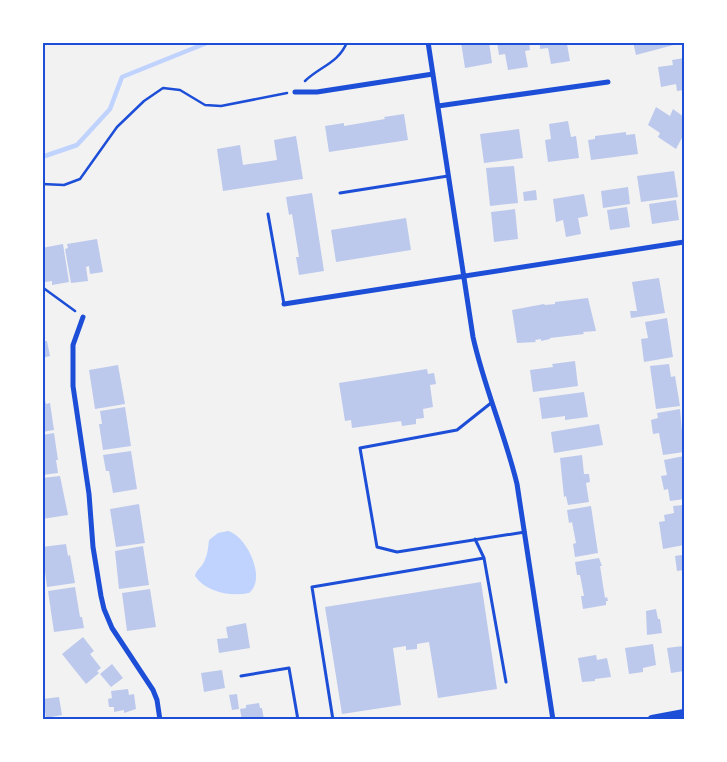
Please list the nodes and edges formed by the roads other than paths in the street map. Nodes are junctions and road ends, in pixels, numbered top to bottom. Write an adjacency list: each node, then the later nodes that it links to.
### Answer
1 (428, 42): 2 (street)
2 (433, 74): 4 (street); 5 (street)
3 (608, 82): 5 (street)
4 (296, 92)
5 (438, 106): 6 (street)
6 (448, 176): 7 (lane); 10 (street)
7 (340, 193)
8 (268, 214): 11 (lane)
9 (684, 242): 10 (street)
10 (464, 277): 11 (street); 13 (street)
11 (284, 304)
12 (83, 317): 20 (street)
13 (491, 403): 14 (street); 15 (lane)
14 (525, 532): 15 (lane); 23 (street)
15 (475, 540): 16 (lane)
16 (484, 558): 18 (lane); 22 (lane)
17 (241, 676): 21 (lane)
18 (506, 682)
19 (684, 714): 24 (main road)
20 (160, 720)
21 (298, 720)
22 (333, 720)
23 (553, 720)
24 (652, 720)

